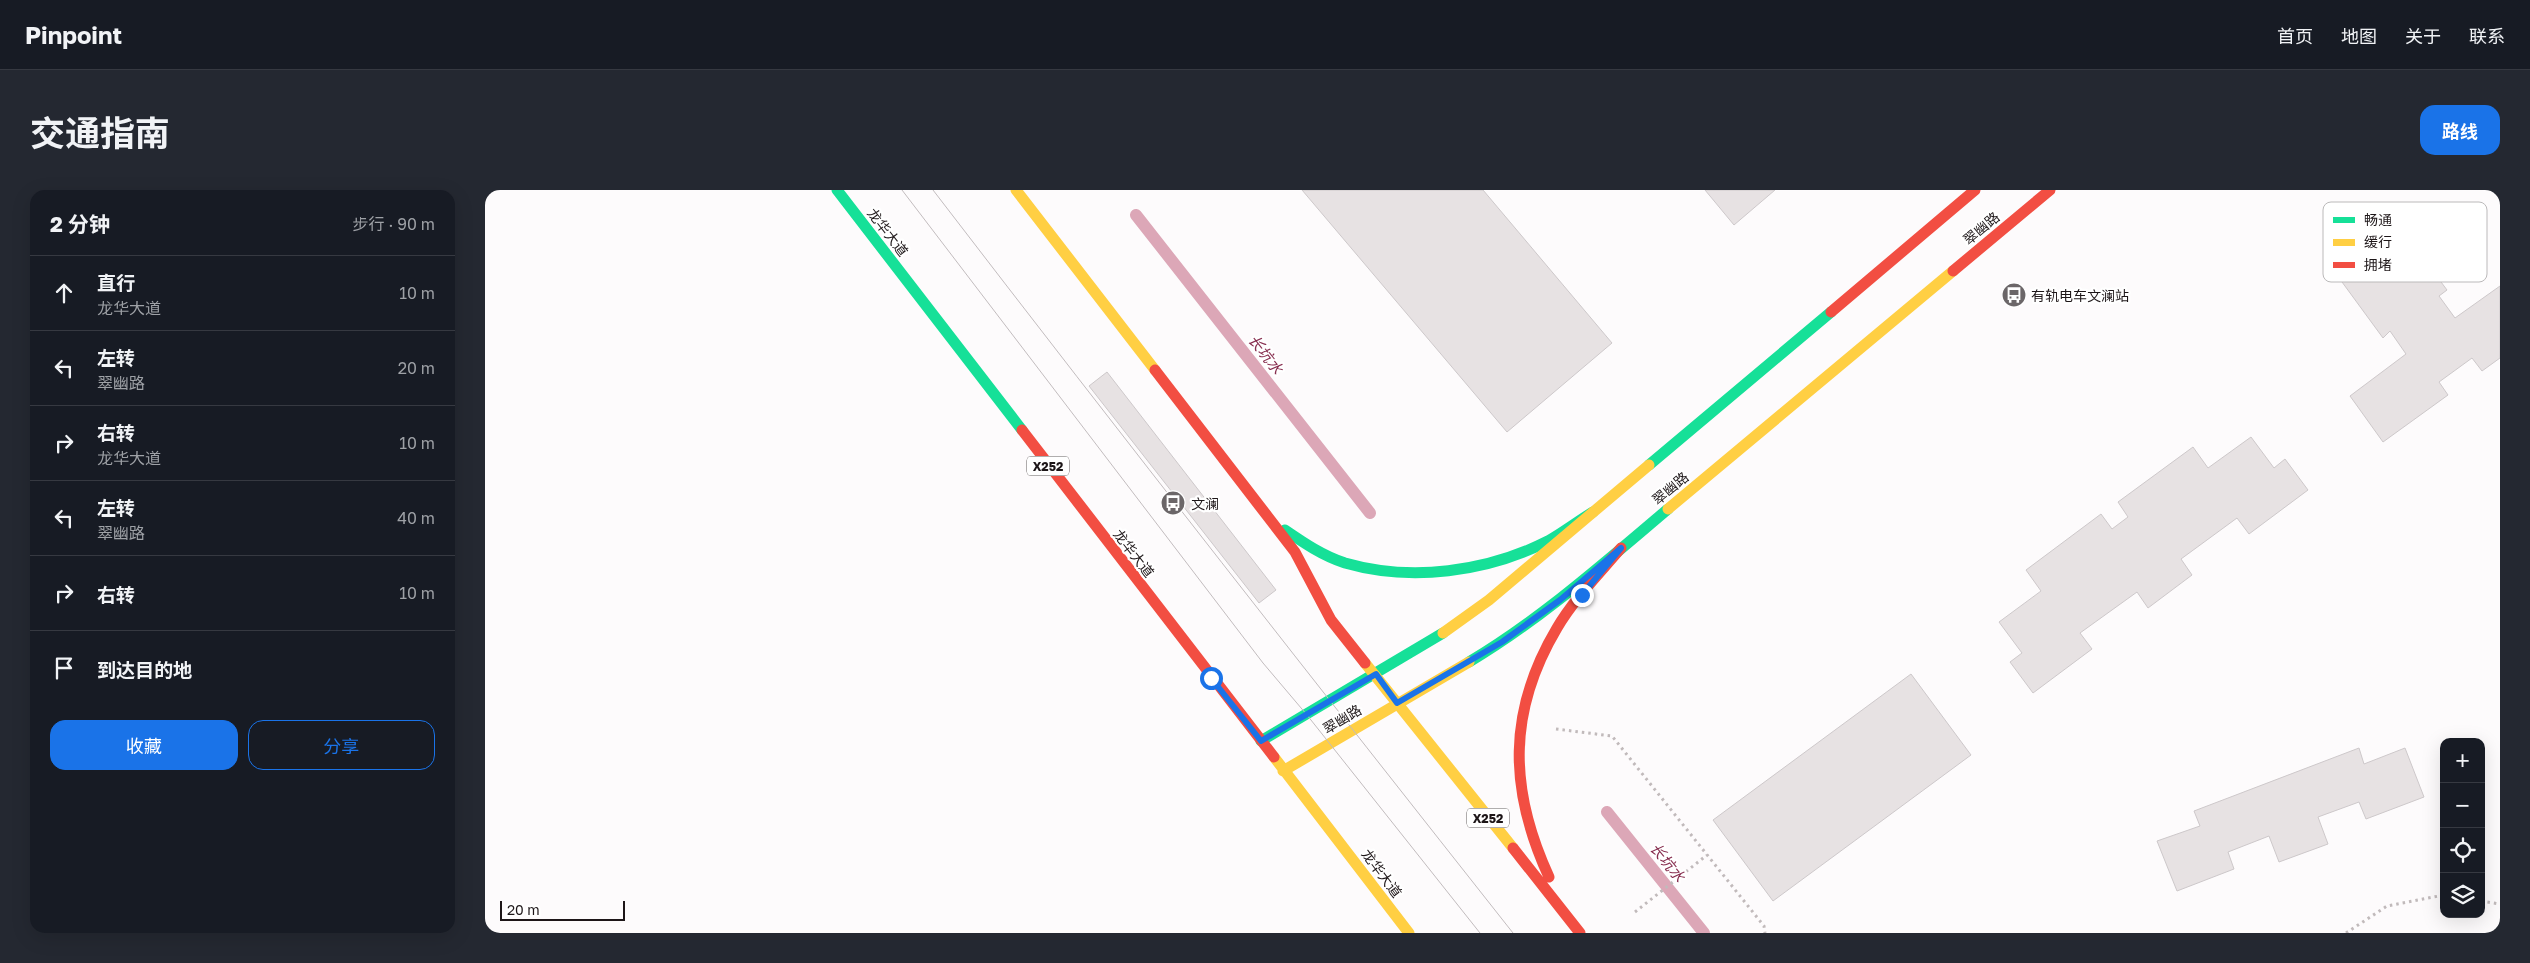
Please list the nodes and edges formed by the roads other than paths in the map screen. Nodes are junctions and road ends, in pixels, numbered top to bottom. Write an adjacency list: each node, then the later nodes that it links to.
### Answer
1 (837, 190): 10 (main road, 龙华大道 / X252)
2 (1015, 190): 6 (main road, X252)
3 (1975, 190): 5 (main road, 翠幽路)
4 (2050, 190): 7 (main road, 翠幽路)
5 (1593, 512): 6 (main road); 8 (main road, 翠幽路)
6 (1267, 515): 8 (main road, X252)
7 (1621, 548): 9 (main road, 翠幽路); 13 (main road)
8 (1376, 674): 9 (main road, X252); 10 (main road, 翠幽路)
9 (1397, 703): 11 (main road, 翠幽路); 13 (main road, X252)
10 (1261, 741): 11 (main road, 龙华大道 / X252)
11 (1283, 771): 12 (main road, 龙华大道 / X252)
12 (1409, 933)
13 (1580, 933)

